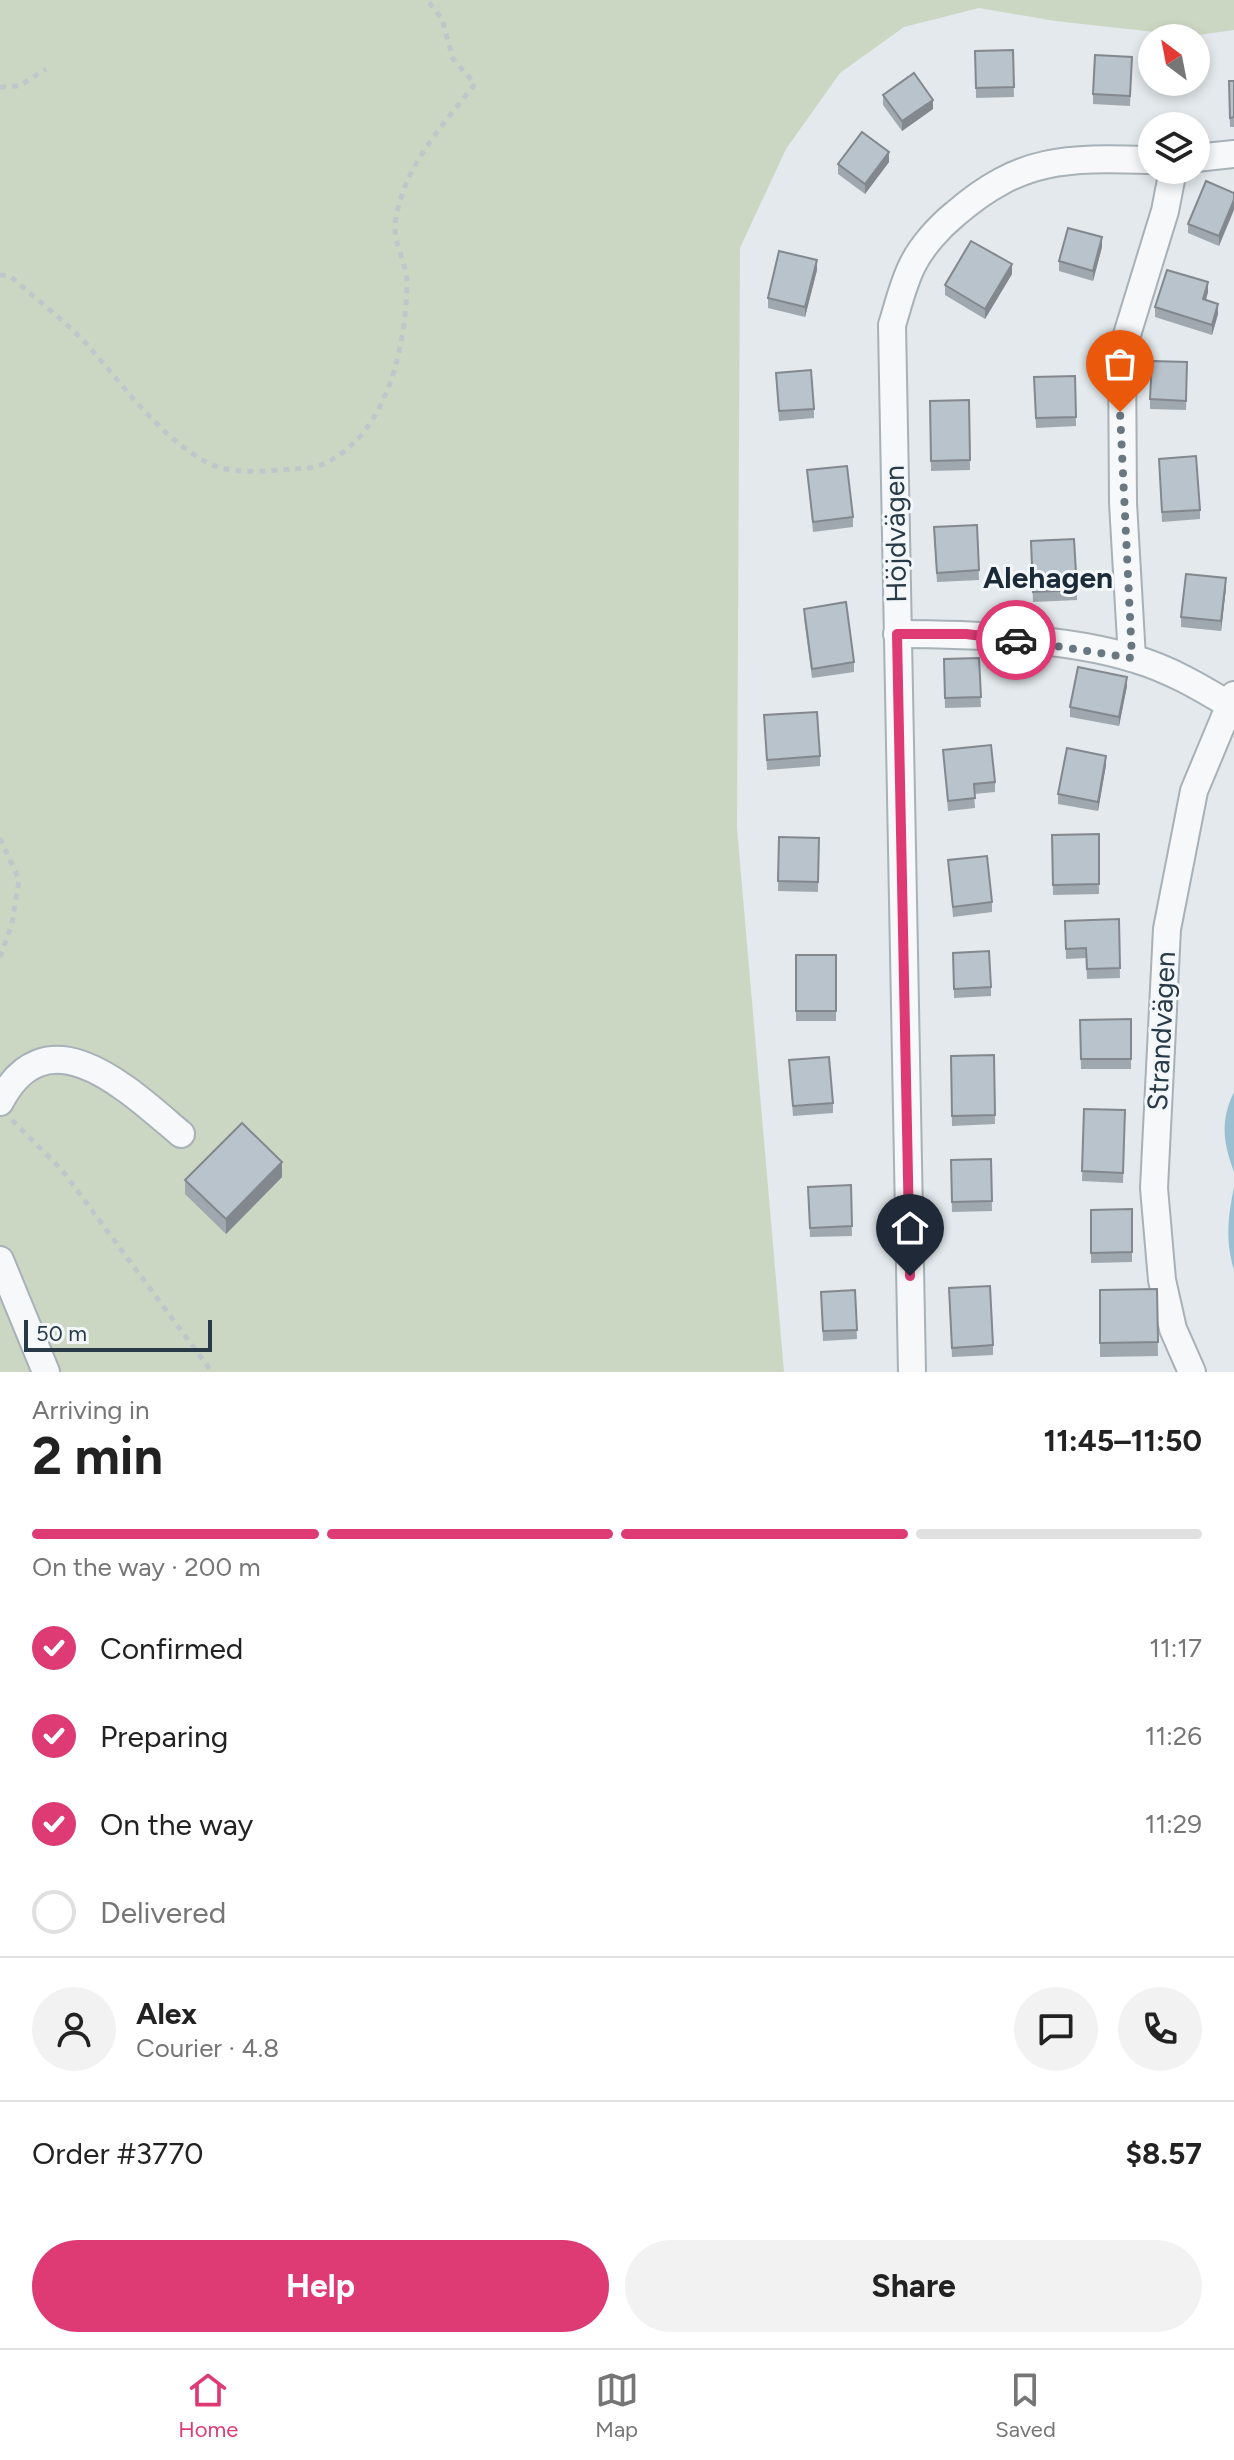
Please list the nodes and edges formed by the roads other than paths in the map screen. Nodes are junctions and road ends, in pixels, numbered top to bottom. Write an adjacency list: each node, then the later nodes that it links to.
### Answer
1 (1234, 154): 2 (street)
2 (1210, 157)
3 (1138, 159): 5 (street, Höjdvägen)
4 (1170, 184): 6 (street)
5 (897, 634): 6 (street); 12 (street, Höjdvägen)
6 (1132, 658): 7 (street)
7 (1231, 699): 13 (street, Strandvägen)
8 (5, 1110): 9 (street)
9 (181, 1134)
10 (0, 1260): 11 (street)
11 (46, 1372)
12 (912, 1372)
13 (1192, 1372)

